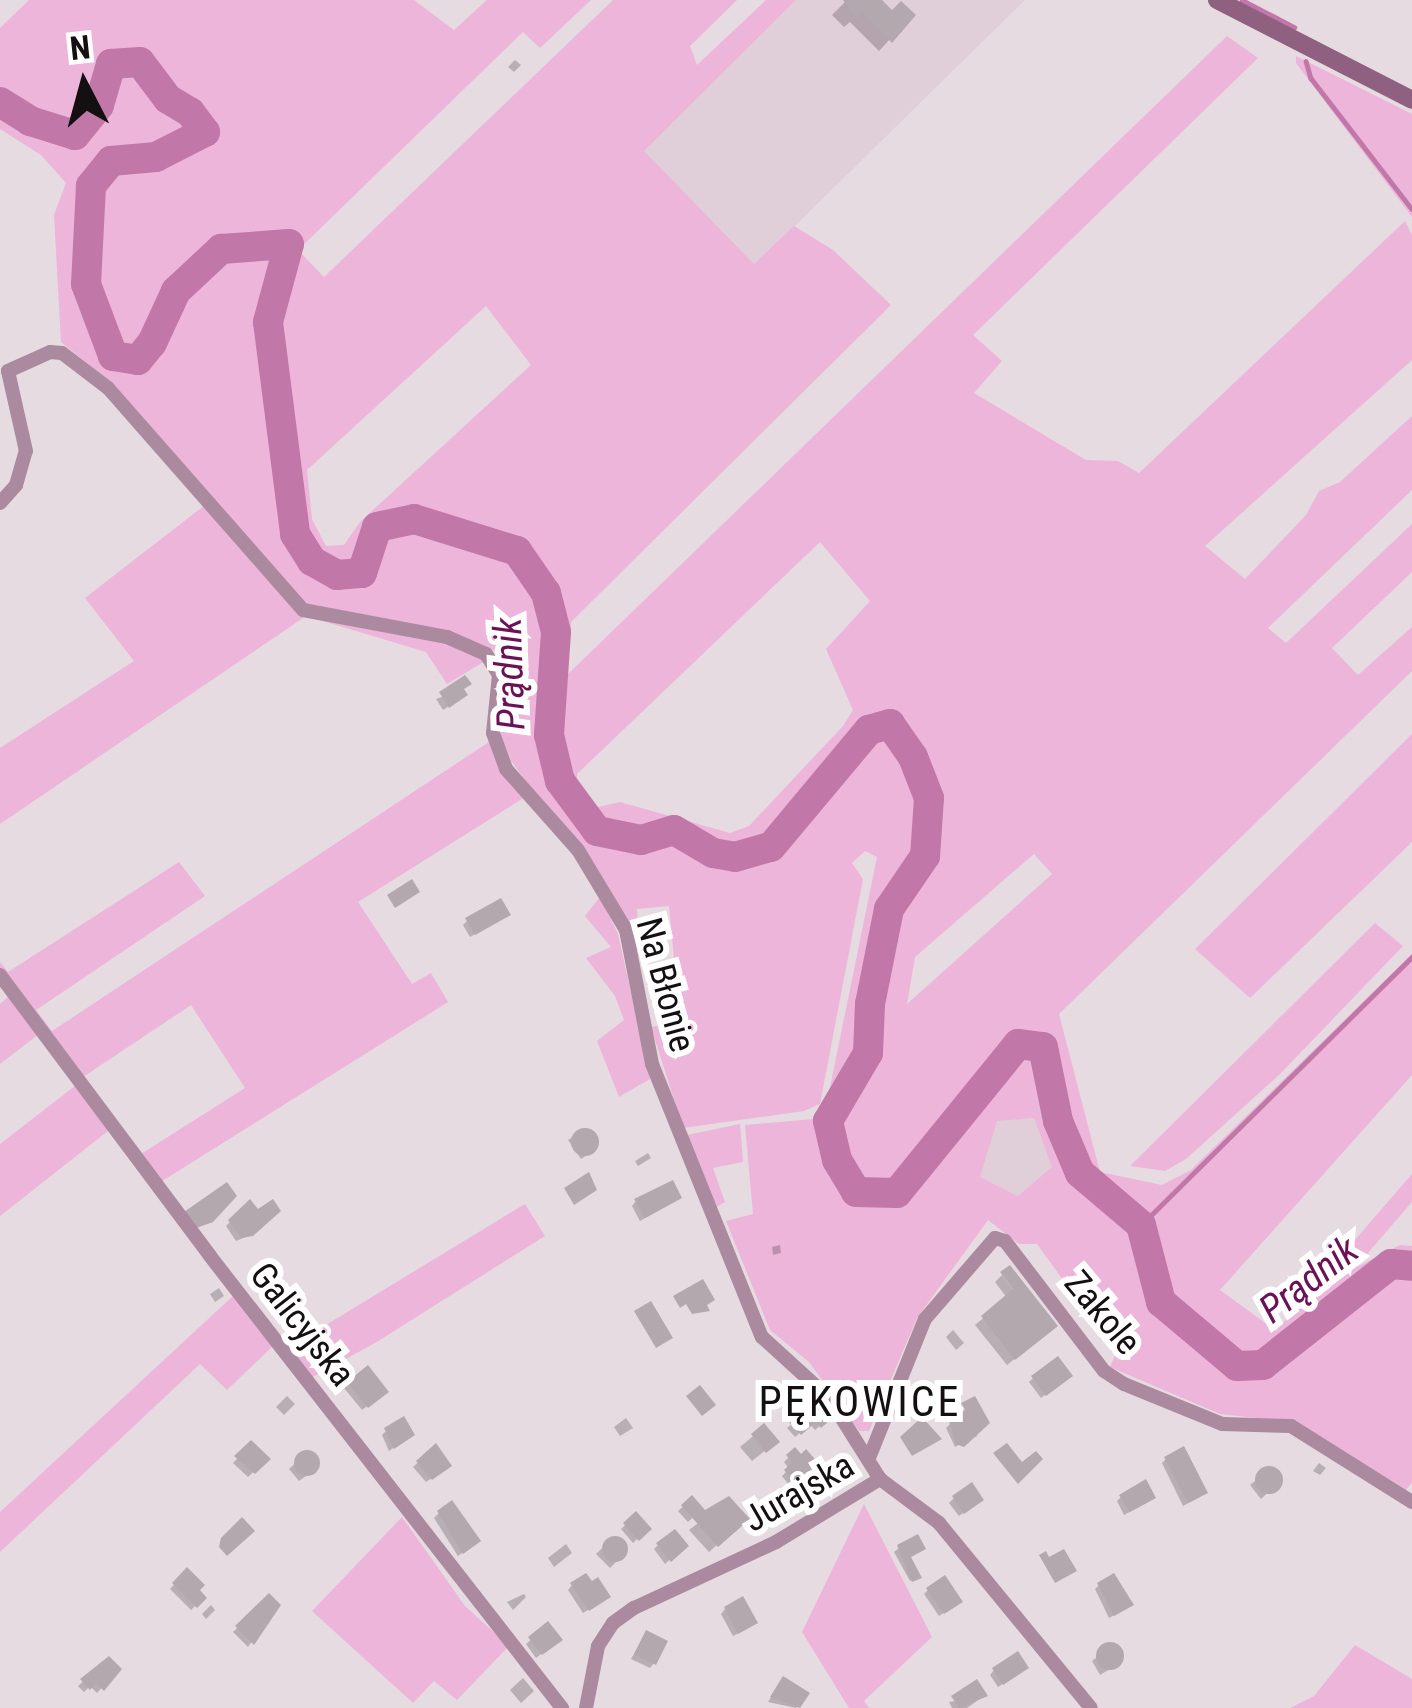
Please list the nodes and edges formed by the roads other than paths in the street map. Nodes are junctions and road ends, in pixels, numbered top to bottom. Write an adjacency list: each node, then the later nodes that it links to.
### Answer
1 (1216, 0): 2 (main road)
2 (1412, 100)
3 (4, 368): 4 (street); 6 (street, Na Błonie)
4 (0, 503)
5 (0, 975): 9 (street, Galicyjska)
6 (869, 1459): 7 (street, Na Błonie); 8 (street, Zakole)
7 (880, 1479): 10 (street, Jurajska); 11 (street, Jurajska)
8 (1412, 1502)
9 (562, 1708)
10 (586, 1708)
11 (1091, 1708)

